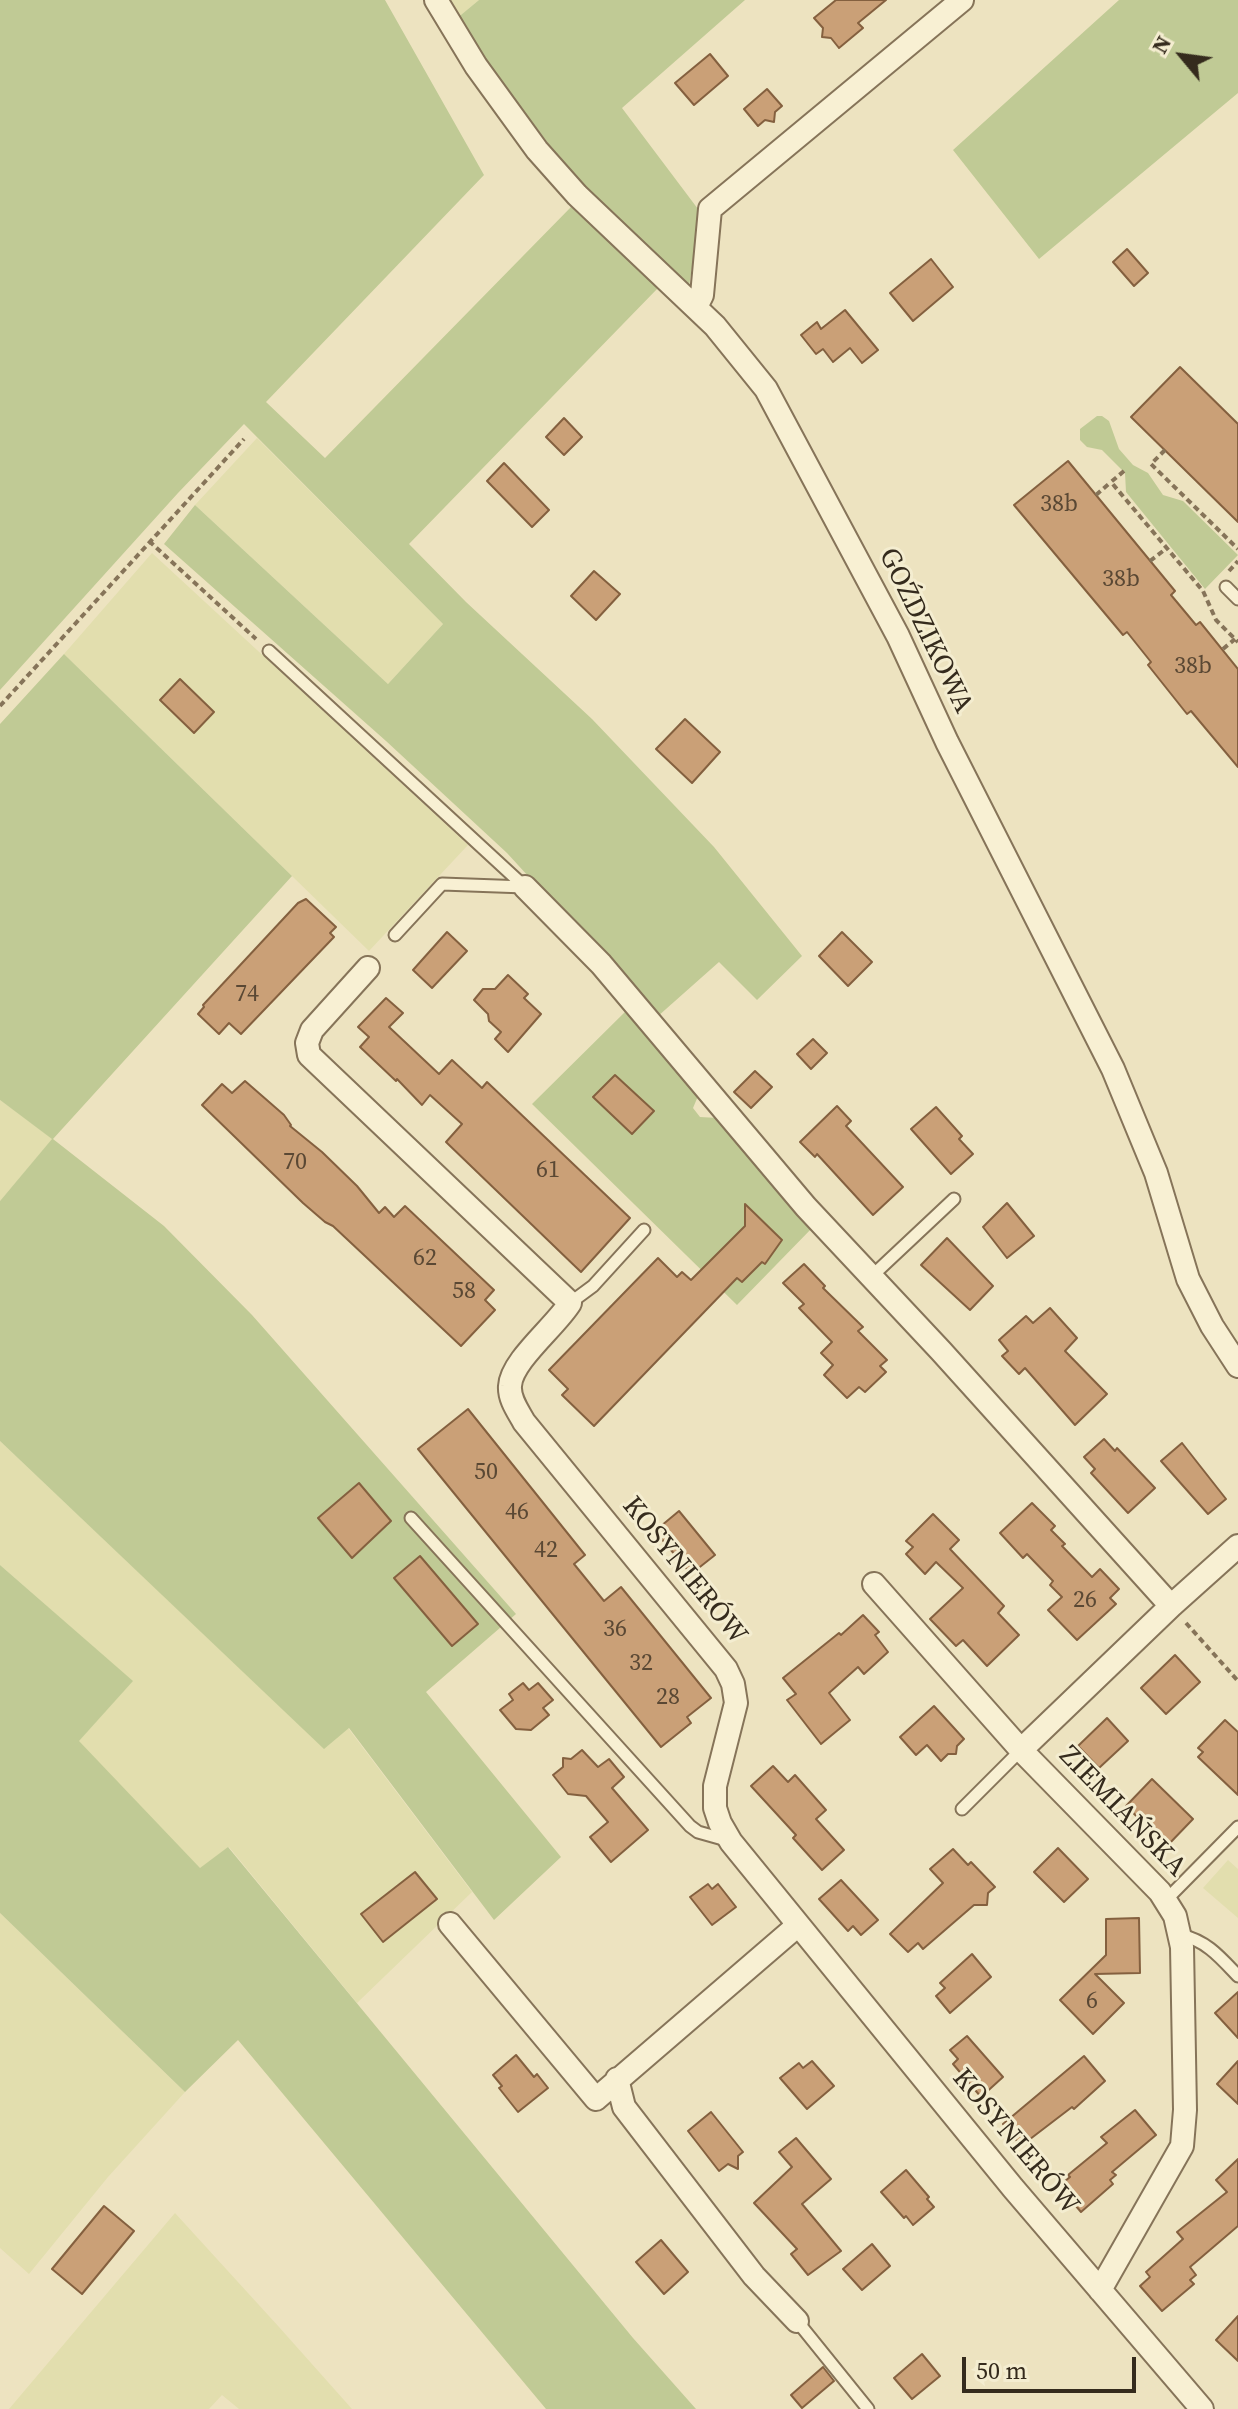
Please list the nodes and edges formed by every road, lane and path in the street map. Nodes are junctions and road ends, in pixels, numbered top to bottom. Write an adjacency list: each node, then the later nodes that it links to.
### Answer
1 (436, 0): 3 (street, GOŹDZIKOWA)
2 (962, 0): 3 (street)
3 (696, 307): 26 (street, GOŹDZIKOWA)
4 (244, 439): 9 (path)
5 (1165, 450): 10 (path)
6 (1124, 471): 7 (path)
7 (1111, 482): 8 (path); 11 (path)
8 (1096, 495)
9 (149, 541): 17 (path); 18 (path)
10 (1237, 547)
11 (1167, 548): 12 (path); 15 (path)
12 (1150, 561)
13 (1226, 587): 14 (lane)
14 (1238, 599)
15 (1236, 640): 16 (path)
16 (1223, 649)
17 (269, 651): 19 (lane)
18 (0, 706)
19 (525, 887): 20 (lane); 24 (street)
20 (395, 935)
21 (368, 968): 25 (street)
22 (954, 1199): 24 (lane)
23 (644, 1230): 25 (lane)
24 (872, 1276): 30 (street)
25 (570, 1303): 35 (street, KOSYNIERÓW)
26 (1238, 1366)
27 (411, 1518): 35 (lane)
28 (1238, 1546): 30 (street, ZIEMIAŃSKA)
29 (874, 1584): 32 (street)
30 (1171, 1606): 31 (path); 32 (street, ZIEMIAŃSKA)
31 (1238, 1681)
32 (1021, 1750): 33 (lane); 36 (street, ZIEMIAŃSKA)
33 (962, 1809)
34 (1238, 1827): 36 (lane)
35 (731, 1842): 38 (street, KOSYNIERÓW)
36 (1166, 1900): 39 (street, ZIEMIAŃSKA)
37 (450, 1924): 41 (street)
38 (797, 1926): 41 (street); 42 (street, KOSYNIERÓW)
39 (1181, 1935): 40 (lane); 42 (street, ZIEMIAŃSKA)
40 (1238, 1976)
41 (617, 2079): 43 (street)
42 (1100, 2290): 45 (street, KOSYNIERÓW)
43 (797, 2321): 44 (lane)
44 (868, 2409)
45 (1202, 2409)

